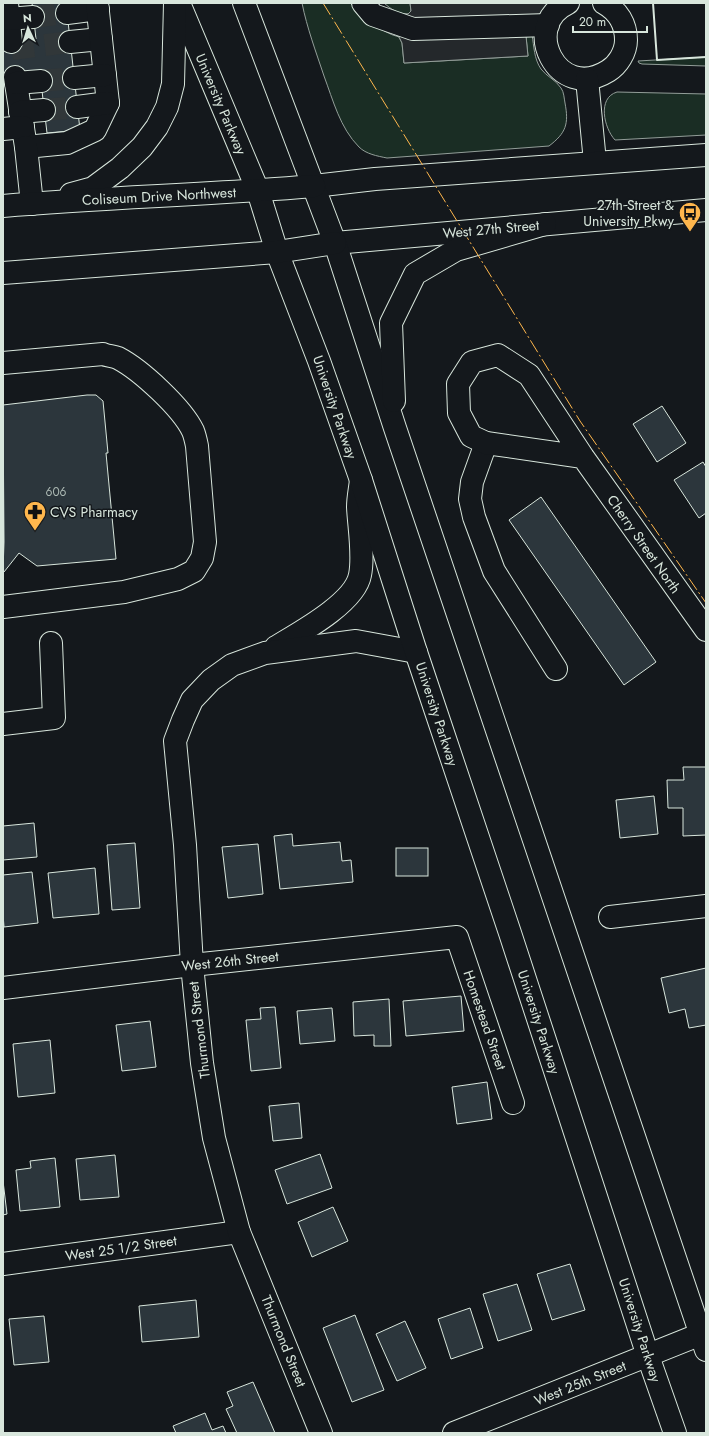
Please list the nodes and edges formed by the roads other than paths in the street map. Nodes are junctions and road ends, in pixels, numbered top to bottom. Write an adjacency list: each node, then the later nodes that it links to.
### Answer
1 (175, 3): 27 (main road)
2 (178, 3): 26 (main road, University Parkway)
3 (244, 3): 25 (main road)
4 (363, 3): 11 (main road)
5 (568, 3): 11 (main road)
6 (604, 3): 17 (main road)
7 (98, 6): 9 (main road); 12 (main road)
8 (8, 11): 10 (main road); 13 (main road)
9 (67, 13)
10 (33, 17)
11 (548, 25): 17 (main road)
12 (101, 39): 14 (main road); 15 (main road)
13 (11, 42)
14 (70, 42)
15 (105, 75): 16 (main road); 19 (main road)
16 (74, 78)
17 (587, 79): 24 (main road)
18 (41, 81): 22 (main road)
19 (108, 103): 20 (main road); 22 (main road)
20 (77, 107)
21 (44, 110): 22 (main road)
22 (18, 129): 27 (main road)
23 (706, 156): 24 (main road)
24 (595, 162): 25 (main road)
25 (314, 186): 26 (main road, Coliseum Drive Northwest); 31 (main road)
26 (258, 191): 27 (main road, Coliseum Drive Northwest); 32 (main road, University Parkway)
27 (36, 203): 28 (main road, Coliseum Drive Northwest)
28 (3, 206)
29 (706, 210): 30 (main road, West 27th Street)
30 (546, 224): 31 (main road, West 27th Street); 35 (main road)
31 (336, 244): 32 (main road, West 27th Street); 35 (main road)
32 (277, 252): 33 (main road); 38 (main road, University Parkway)
33 (3, 273)
34 (3, 363): 39 (main road)
35 (395, 428): 54 (main road)
36 (486, 443): 37 (main road, Cherry Street North); 37 (main road, Cherry Street North); 44 (main road)
37 (583, 457): 40 (main road, Cherry Street North)
38 (361, 480): 42 (main road, University Parkway); 43 (main road, Thurmond Street)
39 (3, 607)
40 (706, 630)
41 (51, 643): 45 (main road)
42 (416, 652): 43 (main road, Thurmond Street); 55 (main road, University Parkway)
43 (265, 653): 49 (main road, Thurmond Street)
44 (556, 668)
45 (3, 724)
46 (706, 906): 47 (main road)
47 (610, 917)
48 (457, 937): 49 (main road, West 26th Street); 51 (main road, Homestead Street)
49 (192, 965): 50 (main road, West 26th Street); 52 (main road, Thurmond Street)
50 (3, 988)
51 (513, 1103)
52 (239, 1232): 53 (main road, West 25 1/2 Street); 56 (main road, Thurmond Street)
53 (3, 1264)
54 (704, 1339): 55 (main road, West 25th Street)
55 (648, 1356): 57 (main road, West 25th Street); 58 (main road, University Parkway)
56 (321, 1433)
57 (454, 1433)
58 (675, 1433)

